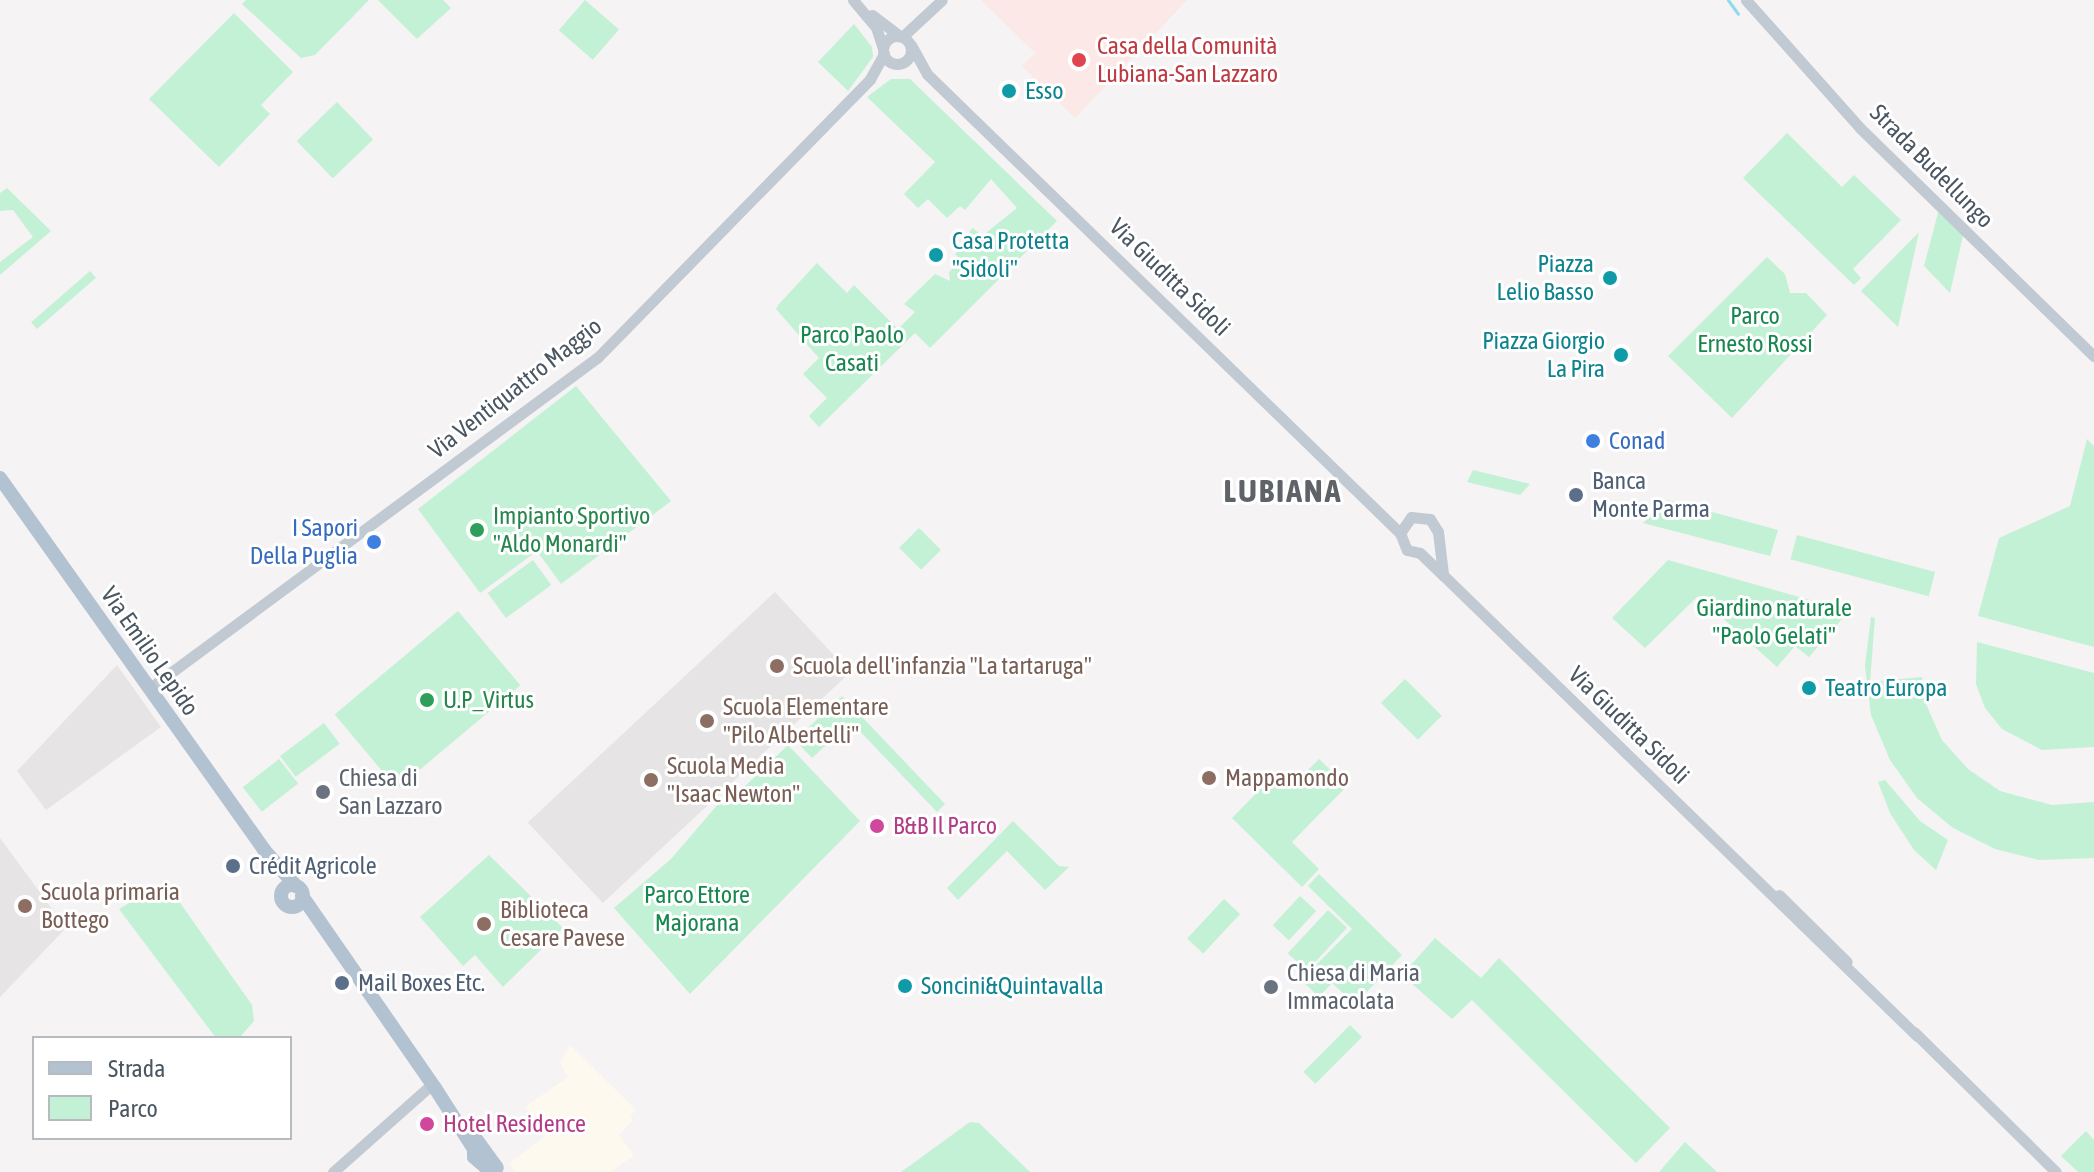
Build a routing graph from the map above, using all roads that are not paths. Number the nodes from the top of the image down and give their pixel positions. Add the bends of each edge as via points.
1 (854, 0) edge
2 (942, 0) edge
3 (1746, 0) edge
4 (906, 40) junction
5 (884, 51) junction
6 (898, 64) junction
7 (927, 74) junction
8 (870, 79) junction
9 (2094, 356) edge
10 (0, 478) edge
11 (1402, 527) junction
12 (1436, 543) junction
13 (1420, 553) junction
14 (1443, 575) junction
15 (150, 688) junction
16 (264, 850) junction
17 (297, 896) junction
18 (434, 1086) junction
19 (483, 1155) edge
20 (333, 1172) edge
21 (500, 1172) edge
22 (2056, 1172) edge

1 - 4 street, Via Giuditta Sidoli
1 - 5 street, Via Giuditta Sidoli via 876,27
2 - 4 street
3 - 9 street, Strada Budellungo via 1860,128
4 - 5 street via 891,38
4 - 6 street via 909,59
4 - 7 street, Via Giuditta Sidoli
5 - 6 street, Via Giuditta Sidoli
5 - 8 street, Via Ventiquattro Maggio
6 - 7 street, Via Giuditta Sidoli
6 - 8 street, Via Ventiquattro Maggio
7 - 11 street, Via Giuditta Sidoli via 1380,513
8 - 15 street, Via Ventiquattro Maggio via 598,357
10 - 15 main road, Via Emilio Lepido
11 - 12 street via 1416,515 1430,519 1438,532
11 - 13 street, Via Giuditta Sidoli via 1407,550
12 - 13 street
12 - 14 street
13 - 14 street, Via Giuditta Sidoli
14 - 22 street, Via Giuditta Sidoli via 1750,874 1763,880 1819,934
15 - 16 main road, Via Emilio Lepido
16 - 17 main road, Via Emilio Lepido
16 - 17 main road, Via Emilio Lepido via 282,901
17 - 18 main road, Via Emilio Lepido
18 - 19 main road, Via Emilio Lepido
18 - 20 street
19 - 21 main road, Via Emilio Lepido

